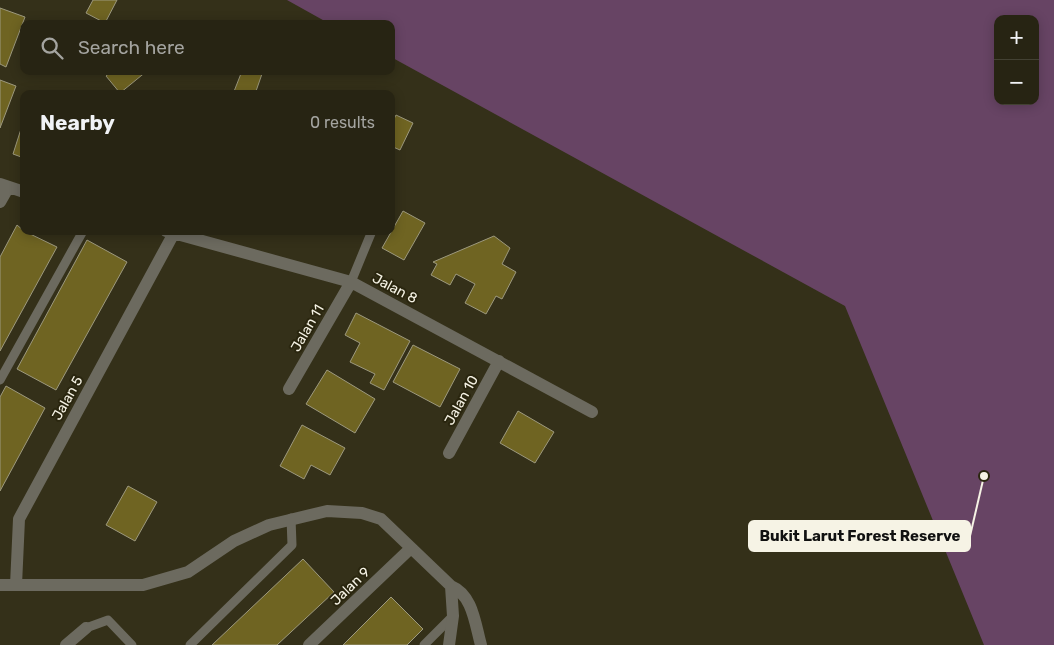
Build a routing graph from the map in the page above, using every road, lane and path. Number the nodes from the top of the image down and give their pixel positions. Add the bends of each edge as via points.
1 (4, 186) edge
2 (20, 191) edge
3 (0, 202) edge
4 (81, 235) edge
5 (168, 235) edge
6 (181, 235) edge
7 (370, 235) edge
8 (351, 282) junction
9 (499, 361) junction
10 (0, 380) edge
11 (289, 389) dead end
12 (592, 412) dead end
13 (448, 453) dead end
14 (292, 518) junction
15 (411, 548) junction
16 (0, 585) edge
17 (16, 585) junction
18 (451, 586) junction
19 (454, 616) junction
20 (86, 628) joint
21 (66, 645) edge
22 (132, 645) edge
23 (190, 645) edge
24 (309, 645) edge
25 (424, 645) edge
26 (449, 645) edge
27 (481, 645) edge

1 - 2 street
1 - 3 street
4 - 10 lane
5 - 17 street, Jalan 5 via 18,519
6 - 8 street, Jalan 8
7 - 8 lane
8 - 9 street, Jalan 8
8 - 11 street, Jalan 11
9 - 12 street, Jalan 8
9 - 13 street, Jalan 10
14 - 15 street via 328,511 362,513 381,519
14 - 17 street via 234,541 188,572 143,585
14 - 23 lane via 292,544
15 - 18 street
15 - 24 street, Jalan 9
16 - 17 street
18 - 19 street
18 - 27 street via 462,591 471,608
19 - 25 lane
19 - 26 street
20 - 21 street
20 - 22 lane via 108,620

